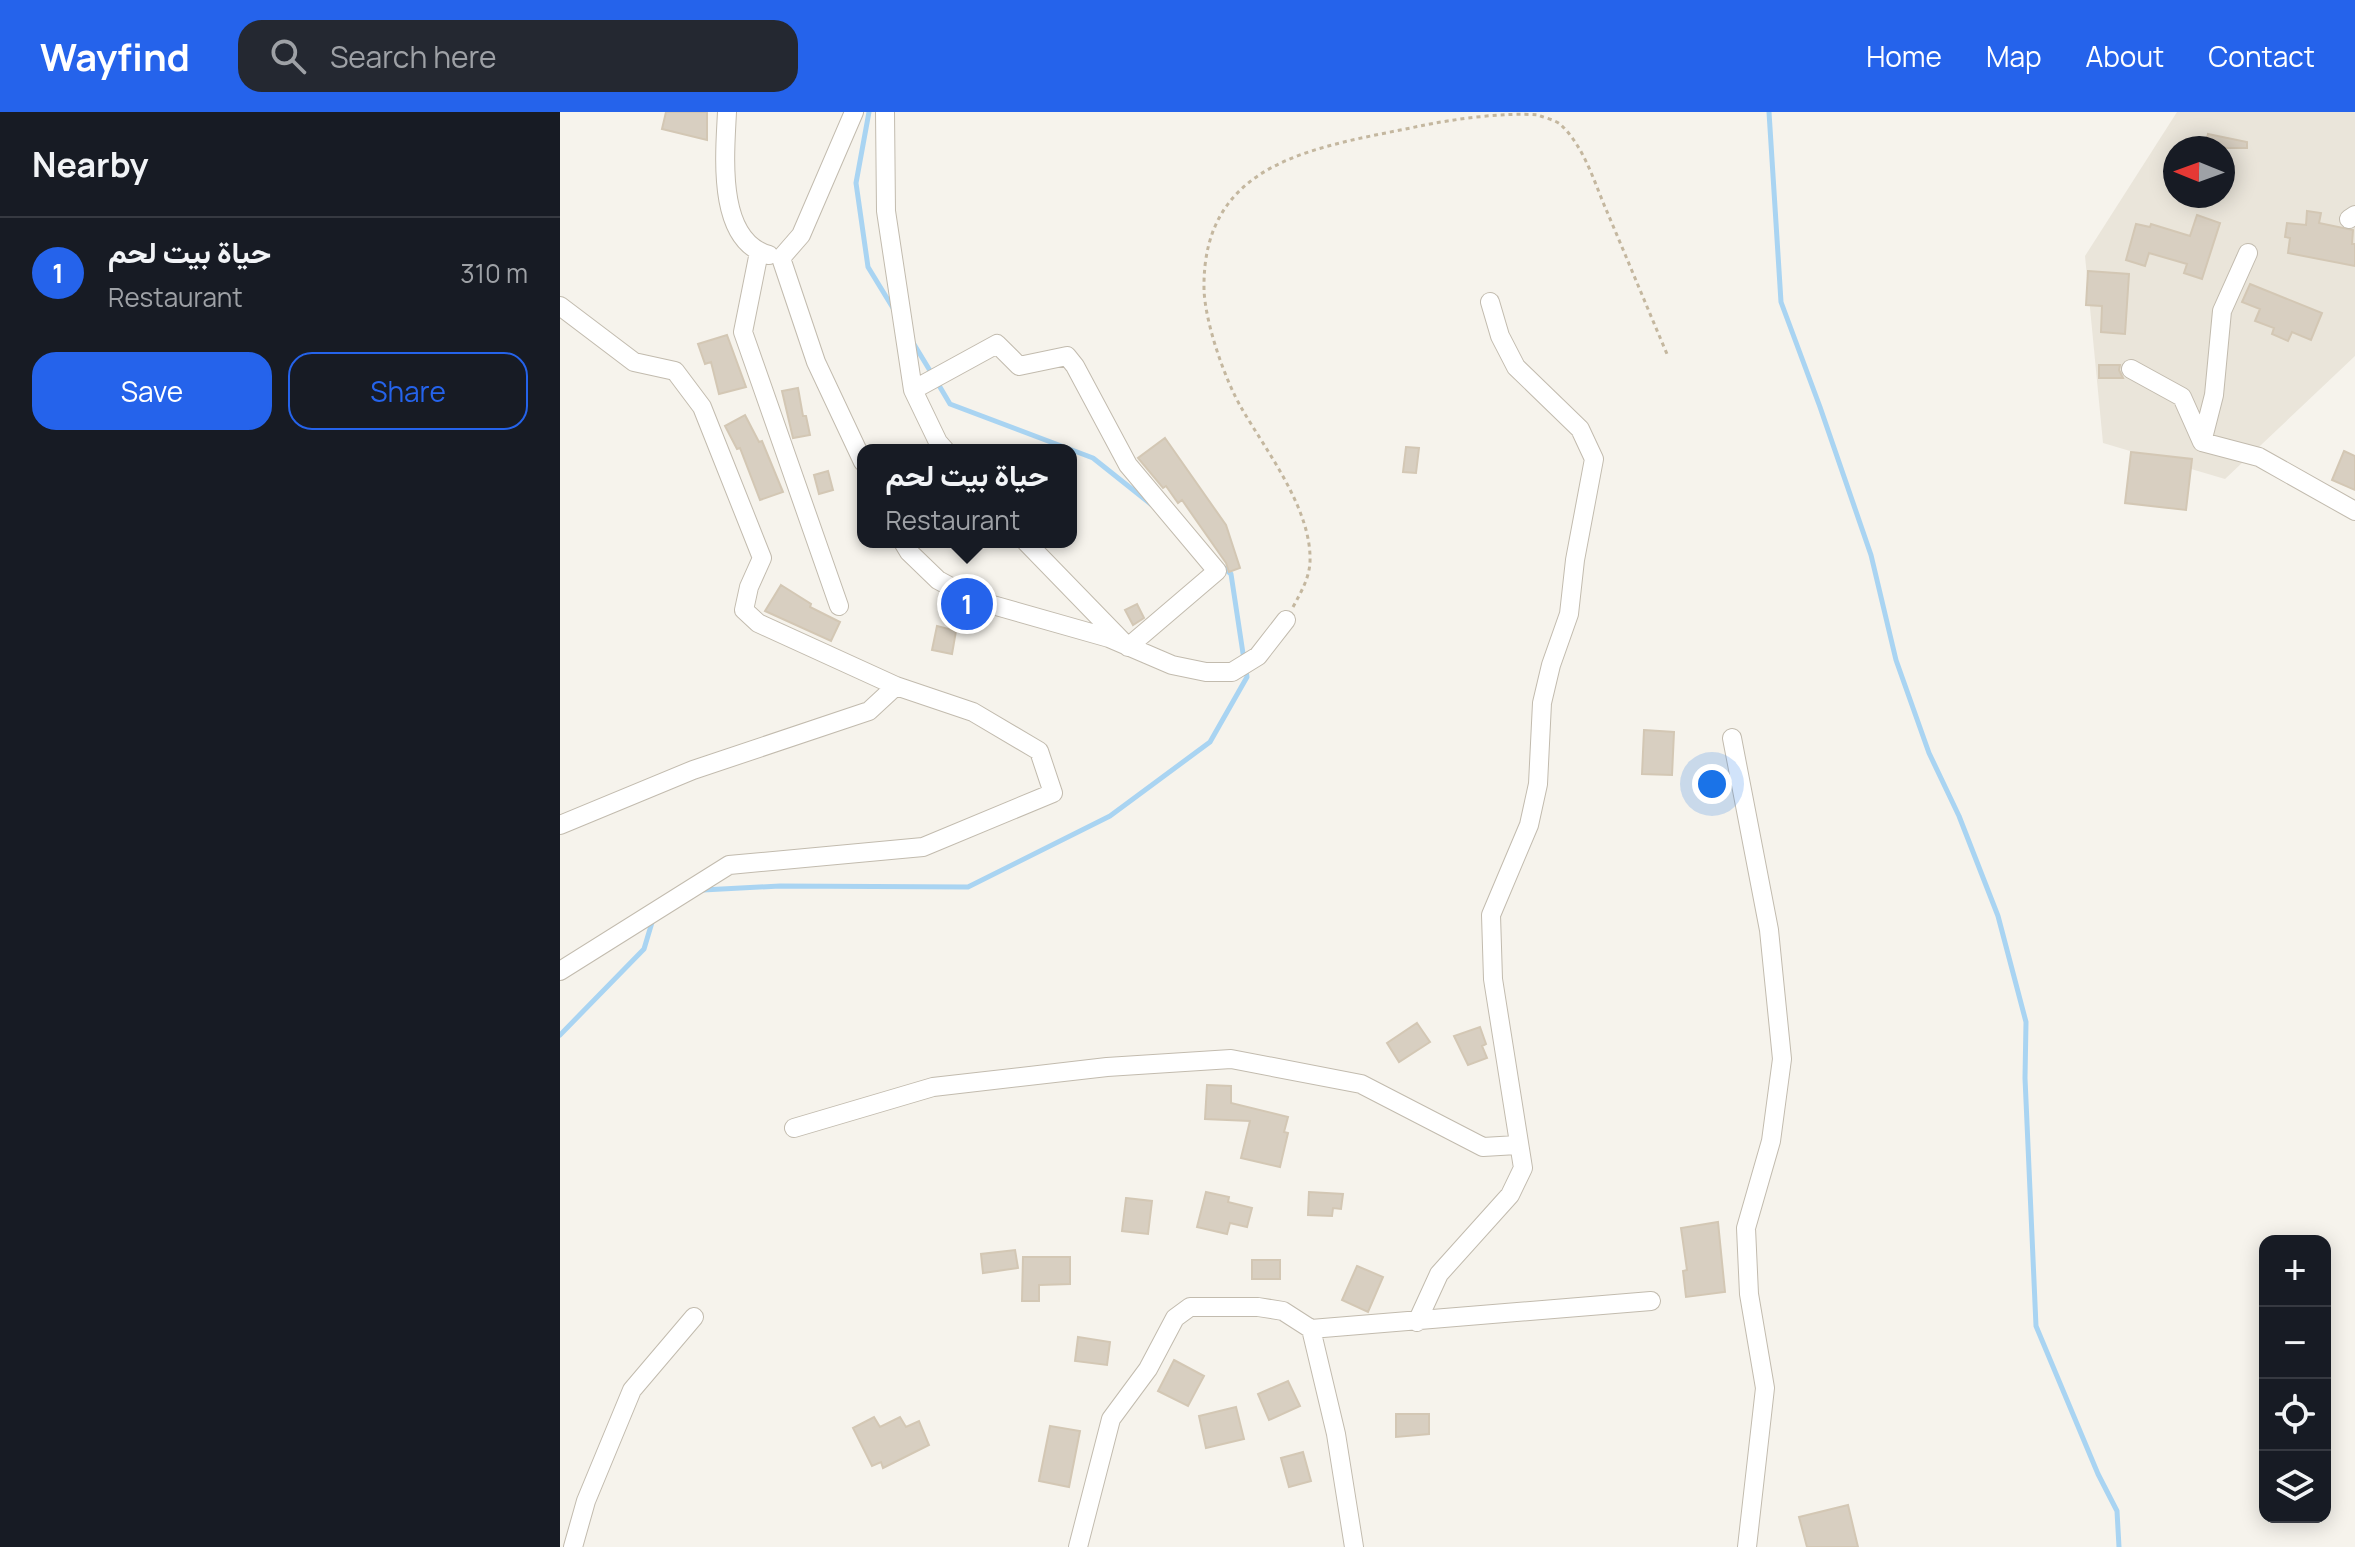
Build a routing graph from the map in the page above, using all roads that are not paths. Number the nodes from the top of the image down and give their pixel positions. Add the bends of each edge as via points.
1 (727, 112) edge
2 (854, 112) edge
3 (885, 112) edge
4 (759, 252) junction
5 (2248, 253) dead end
6 (781, 258) junction
7 (1490, 302) dead end
8 (560, 306) edge
9 (2131, 369) dead end
10 (913, 390) junction
11 (2202, 442) junction
12 (940, 444) edge
13 (857, 449) edge
14 (2355, 511) edge
15 (907, 548) edge
16 (1032, 548) edge
17 (839, 606) dead end
18 (1286, 620) road end
19 (1128, 647) junction
20 (896, 686) junction
21 (1732, 738) dead end
22 (560, 825) edge
23 (560, 971) edge
24 (794, 1128) dead end
25 (1517, 1145) junction
26 (1651, 1301) dead end
27 (694, 1317) dead end
28 (1417, 1322) junction
29 (1311, 1329) junction
30 (573, 1547) edge
31 (1078, 1547) edge
32 (1354, 1547) edge
33 (1747, 1547) edge

1 - 4 street via 727,193 737,230
2 - 6 street via 801,235
3 - 10 street via 886,211
4 - 6 street
4 - 17 street via 743,332
5 - 11 street via 2222,311 2214,395
6 - 13 street via 816,362
7 - 25 street via 1516,367 1580,429 1594,459 1569,614 1542,703 1538,784 1529,825 1491,915 1493,979
8 - 20 street via 634,362 675,371 702,407 762,558 744,610 758,623
9 - 11 street via 2182,397
10 - 12 street
10 - 19 street via 997,344 1019,366 1067,356 1128,465 1217,571
11 - 14 street via 2259,457
15 - 19 street via 938,580 975,600
16 - 19 street
18 - 19 street via 1258,656 1232,672 1172,665
20 - 22 street via 869,711 693,770
20 - 23 street via 973,712 1039,751 1053,793 923,847 729,865
21 - 33 street via 1769,930 1782,1059 1771,1141 1746,1228 1749,1294 1765,1388
24 - 25 street via 933,1087 1231,1059 1361,1084 1483,1147
25 - 28 street via 1523,1168 1510,1195 1439,1274
26 - 28 street
27 - 30 street via 632,1390 586,1501
28 - 29 street
29 - 31 street via 1283,1311 1258,1307 1190,1307 1175,1318 1148,1369 1111,1419
29 - 32 street via 1336,1434

